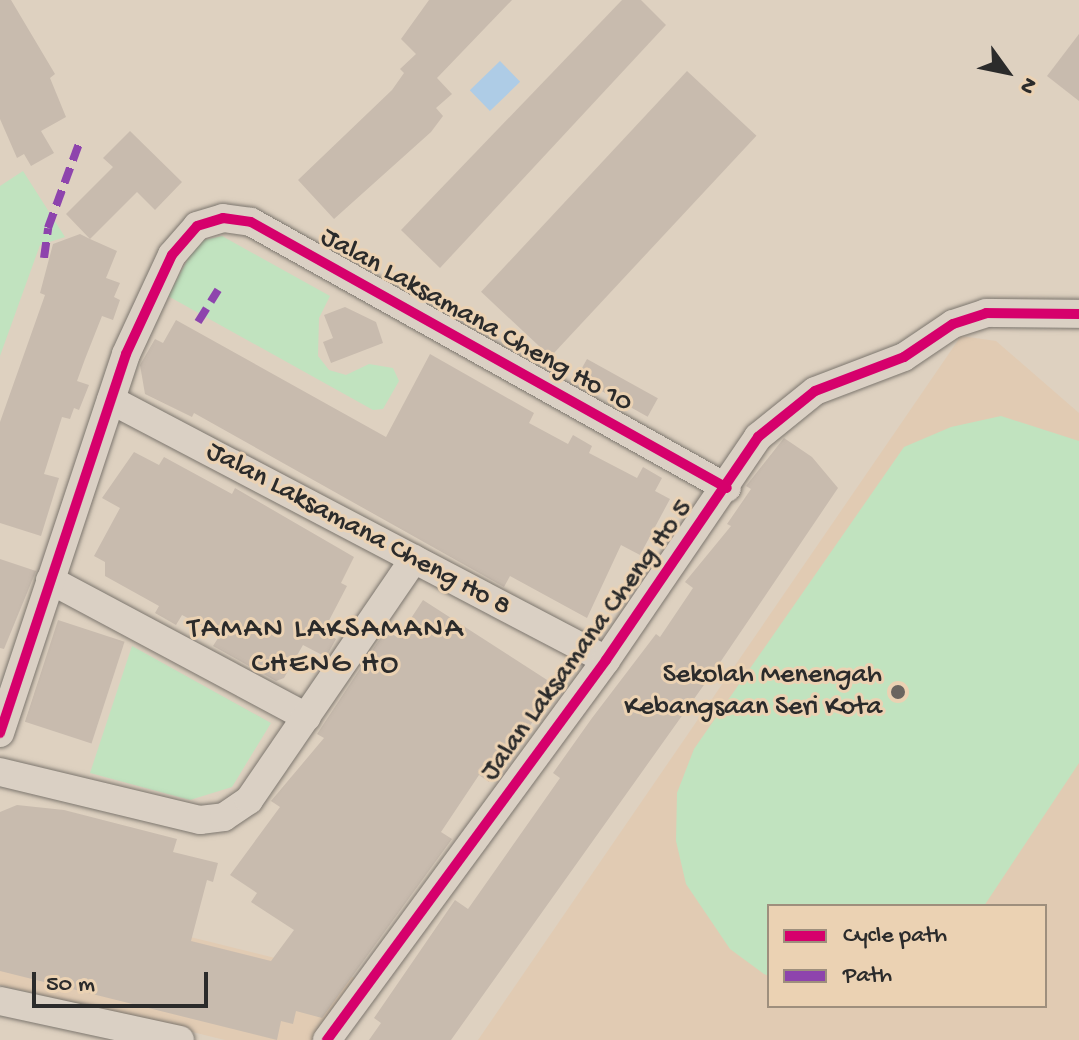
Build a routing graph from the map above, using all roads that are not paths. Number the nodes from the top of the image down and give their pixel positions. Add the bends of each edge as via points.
1 (1079, 314) edge
2 (111, 400) junction
3 (727, 488) junction
4 (414, 559) junction
5 (50, 580) junction
6 (606, 660) junction
7 (307, 717) junction
8 (0, 733) edge
9 (0, 772) edge
10 (0, 1001) edge
11 (180, 1040) edge
12 (327, 1040) edge

1 - 3 street, Jalan Laksamana Cheng Ho 5 via 986,313 953,324 904,357 815,391 758,437
2 - 3 street, Jalan Laksamana Cheng Ho 10 via 172,255 197,226 223,218 251,222
2 - 4 street, Jalan Laksamana Cheng Ho 8
2 - 5 street
3 - 6 street, Jalan Laksamana Cheng Ho 5
4 - 6 street, Jalan Laksamana Cheng Ho 8
4 - 7 street
5 - 7 street
5 - 8 street
6 - 12 street, Jalan Laksamana Cheng Ho 5
7 - 9 street via 249,800 213,821
10 - 11 street

